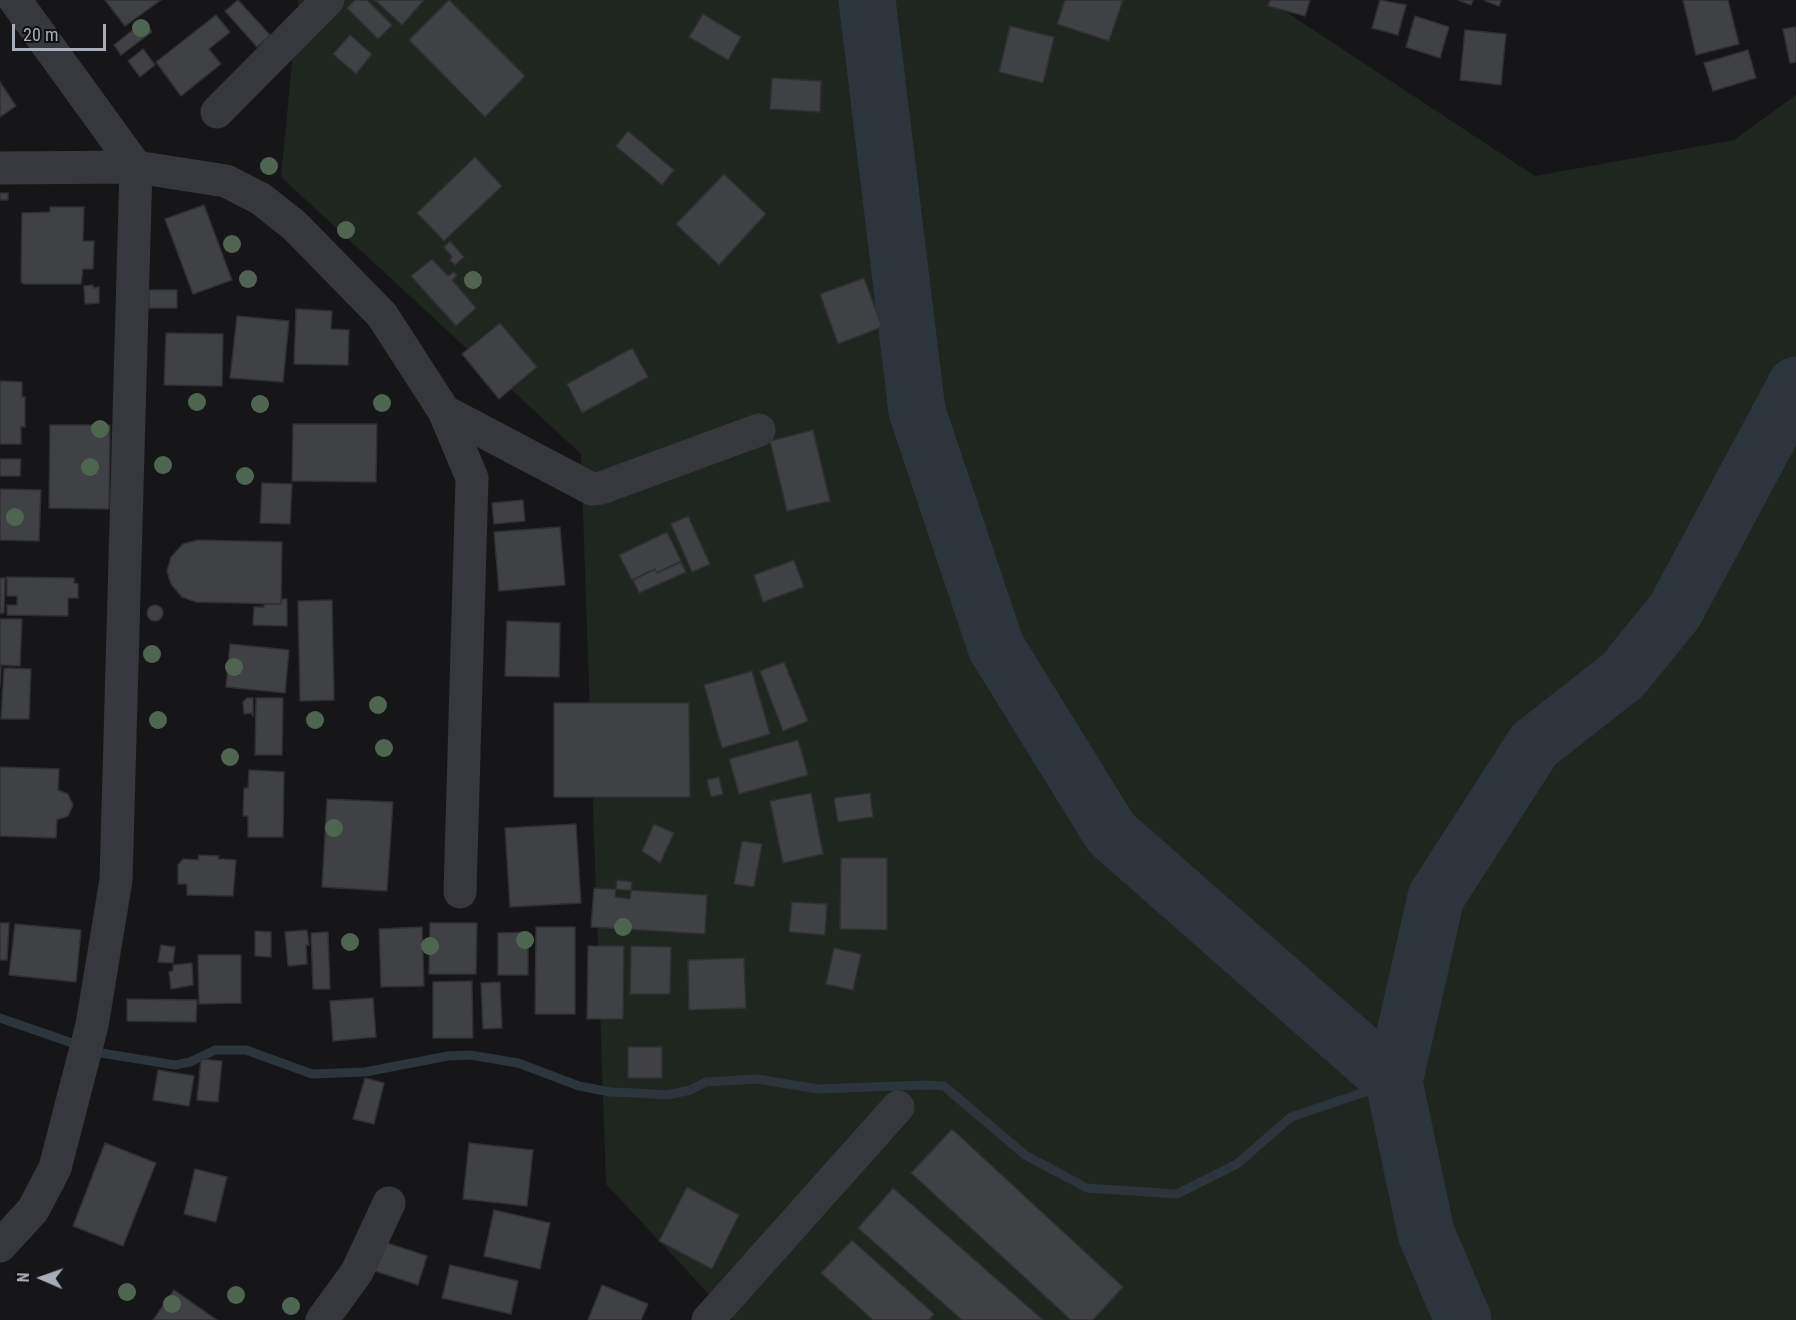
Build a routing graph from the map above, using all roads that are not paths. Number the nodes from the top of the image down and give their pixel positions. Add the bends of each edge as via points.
1 (15, 0) edge
2 (328, 0) edge
3 (217, 112) dead end
4 (136, 167) junction
5 (0, 168) edge
6 (444, 411) junction
7 (759, 430) dead end
8 (460, 892) dead end
9 (898, 1107) dead end
10 (389, 1203) dead end
11 (0, 1246) edge
12 (322, 1320) edge
13 (708, 1320) edge

1 - 4 street
2 - 3 street
4 - 5 street
4 - 6 street via 226,181 270,206 295,226 382,315
4 - 11 street via 116,880 92,1025 55,1168 33,1210
6 - 7 street via 592,489
6 - 8 street via 472,478
9 - 13 street
10 - 12 street via 357,1272

